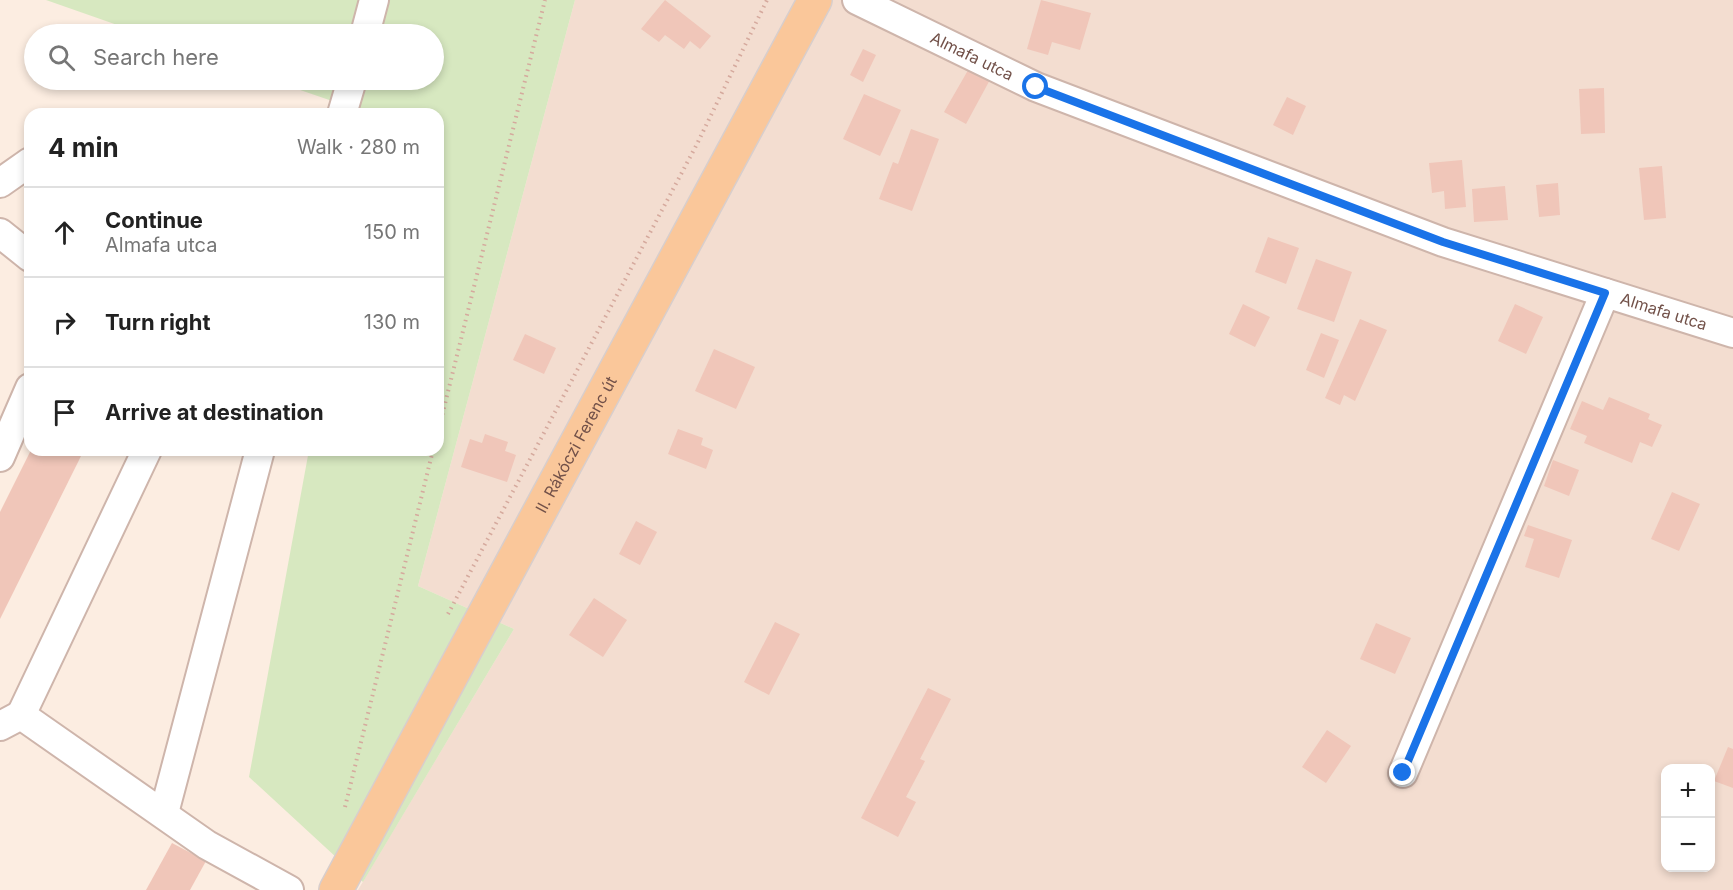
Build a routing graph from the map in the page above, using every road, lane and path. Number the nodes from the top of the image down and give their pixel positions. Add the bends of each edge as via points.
1 (374, 0) edge
2 (545, 0) edge
3 (766, 0) edge
4 (815, 0) edge
5 (857, 0) edge
6 (368, 24) edge
7 (349, 90) edge
8 (344, 108) edge
9 (24, 166) edge
10 (0, 183) edge
11 (0, 233) edge
12 (24, 252) edge
13 (1605, 293) junction
14 (1733, 333) edge
15 (24, 402) edge
16 (444, 408) edge
17 (144, 456) edge
18 (258, 456) edge
19 (433, 456) edge
20 (0, 458) edge
21 (445, 619) dead end
22 (10, 720) edge
23 (1403, 773) dead end
24 (356, 788) dead end
25 (164, 813) junction
26 (343, 888) edge
27 (289, 890) edge

1 - 6 street
2 - 16 path
3 - 21 path via 697,144
4 - 26 main road, II. Rákóczi Ferenc út
5 - 13 street, Almafa utca via 1036,87 1443,242
7 - 8 street
9 - 10 street
11 - 12 street
13 - 14 street, Almafa utca
13 - 23 street
15 - 20 street
17 - 22 street
18 - 25 street
19 - 24 path via 345,809
22 - 25 street
25 - 27 street via 207,845

